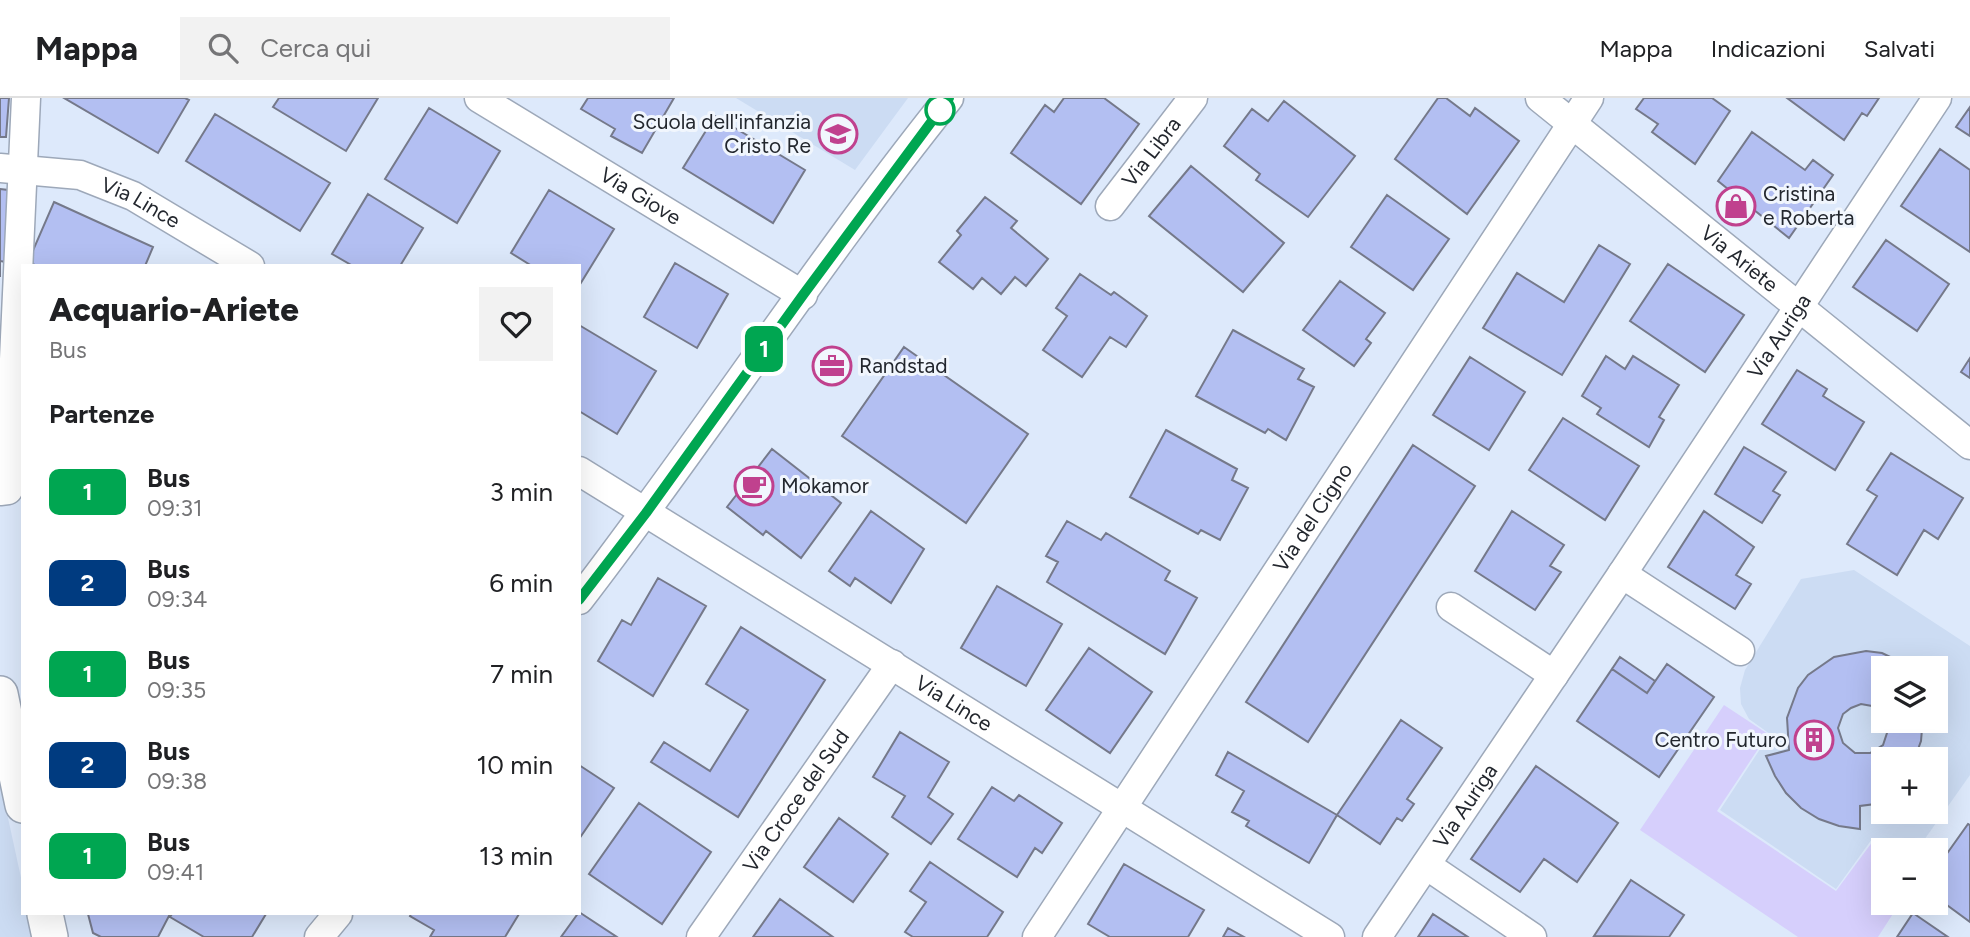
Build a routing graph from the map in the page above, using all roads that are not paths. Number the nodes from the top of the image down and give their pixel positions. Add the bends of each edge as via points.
1 (26, 98) edge
2 (480, 98) edge
3 (949, 98) edge
4 (1193, 98) edge
5 (1540, 98) edge
6 (1589, 98) edge
7 (1937, 98) edge
8 (1572, 123) junction
9 (11, 169) edge
10 (1110, 206) dead end
11 (247, 264) edge
12 (803, 295) junction
13 (1798, 308) junction
14 (1970, 445) edge
15 (581, 472) edge
16 (0, 491) edge
17 (646, 513) junction
18 (1622, 574) junction
19 (581, 597) edge
20 (1451, 607) dead end
21 (1740, 651) dead end
22 (892, 664) junction
23 (1554, 675) junction
24 (0, 694) edge
25 (21, 795) edge
26 (1121, 806) junction
27 (1426, 865) junction
28 (45, 915) edge
29 (337, 915) edge
30 (50, 937) edge
31 (319, 937) edge
32 (701, 937) edge
33 (1037, 937) edge
34 (1330, 937) edge
35 (1377, 937) edge
36 (1532, 937) edge

1 - 9 street
2 - 12 street, Via Giove
3 - 12 street
4 - 10 street, Via Libra
5 - 8 street, Via Ariete
6 - 8 street, Via del Cigno
7 - 13 street, Via Auriga
8 - 13 street, Via Ariete
8 - 26 street, Via del Cigno
9 - 11 street, Via Lince via 80,175 133,196
9 - 16 street via 8,490
12 - 17 street
13 - 14 street, Via Ariete
13 - 18 street, Via Auriga
15 - 17 street, Via Lince
17 - 19 street
17 - 22 street, Via Lince
18 - 21 street
18 - 23 street, Via Auriga
20 - 23 street
22 - 26 street, Via Lince
22 - 32 street, Via Croce del Sud
23 - 27 street, Via Auriga
24 - 25 street
26 - 33 street, Via del Cigno
26 - 34 street, Via Lince
27 - 35 street, Via Auriga
27 - 36 street
28 - 30 street
29 - 31 street

